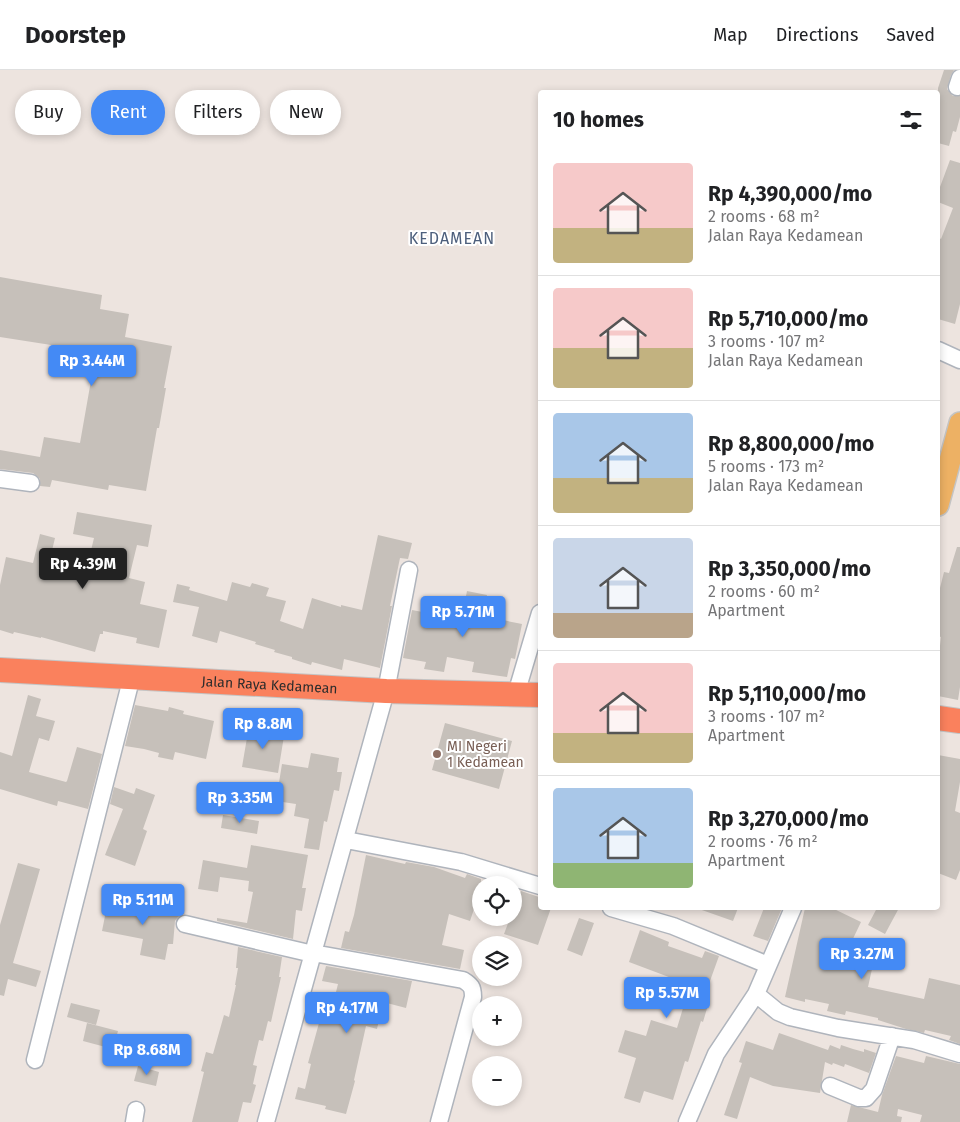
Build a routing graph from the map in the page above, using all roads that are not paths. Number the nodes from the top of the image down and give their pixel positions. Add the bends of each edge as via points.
1 (940, 351) edge
2 (960, 360) edge
3 (960, 423) edge
4 (0, 480) edge
5 (31, 483) dead end
6 (940, 498) edge
7 (409, 570) dead end
8 (538, 620) edge
9 (0, 670) edge
10 (132, 676) junction
11 (386, 691) junction
12 (516, 694) junction
13 (538, 695) edge
14 (940, 718) edge
15 (960, 721) edge
16 (346, 840) junction
17 (538, 885) edge
18 (618, 910) edge
19 (792, 910) edge
20 (185, 924) dead end
21 (313, 953) junction
22 (768, 965) junction
23 (756, 994) junction
24 (892, 1036) junction
25 (960, 1054) edge
26 (35, 1060) dead end
27 (830, 1086) dead end
28 (266, 1122) edge
29 (439, 1122) edge
30 (687, 1122) edge

1 - 2 street
3 - 6 main road
4 - 5 street
7 - 11 street
8 - 12 street
9 - 10 highway, Jalan Raya Kedamean
10 - 11 highway, Jalan Raya Kedamean
10 - 26 street
11 - 12 highway, Jalan Raya Kedamean
11 - 16 street
12 - 13 highway, Jalan Raya Kedamean
14 - 15 highway
16 - 17 street via 461,862
16 - 21 street
18 - 22 street via 673,926
19 - 22 street
20 - 21 street
21 - 28 street
21 - 29 street via 463,980 471,985 473,997
22 - 23 street
23 - 24 street via 778,1012 790,1017
23 - 30 street via 716,1054
24 - 25 street
24 - 27 street via 874,1089 866,1098

